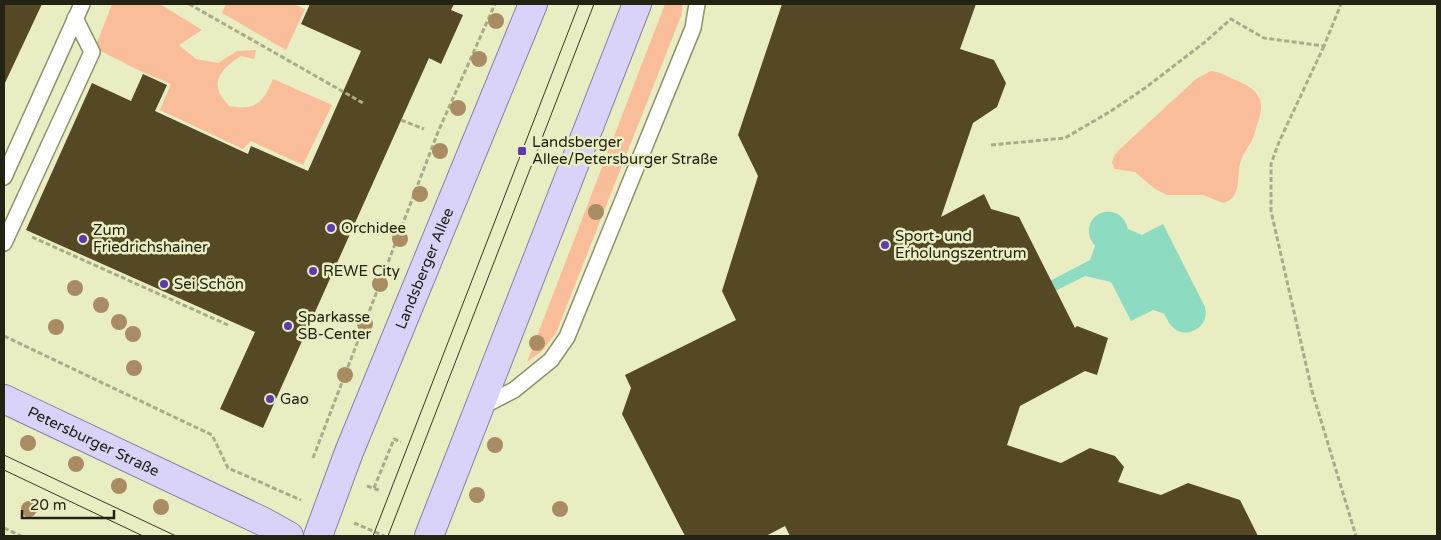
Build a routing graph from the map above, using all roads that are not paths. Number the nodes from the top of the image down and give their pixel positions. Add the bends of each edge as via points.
1 (82, 4) edge
2 (533, 4) edge
3 (637, 4) edge
4 (697, 4) edge
5 (76, 18) junction
6 (4, 177) edge
7 (4, 243) edge
8 (4, 400) edge
9 (481, 407) junction
10 (289, 536) edge
11 (318, 536) edge
12 (429, 536) edge

1 - 5 lane
2 - 11 main road, Landsberger Allee
3 - 9 main road
4 - 9 lane via 693,28 567,337 551,360 514,390
5 - 6 lane
5 - 7 lane via 92,52
8 - 10 main road, Petersburger Straße
9 - 12 main road

